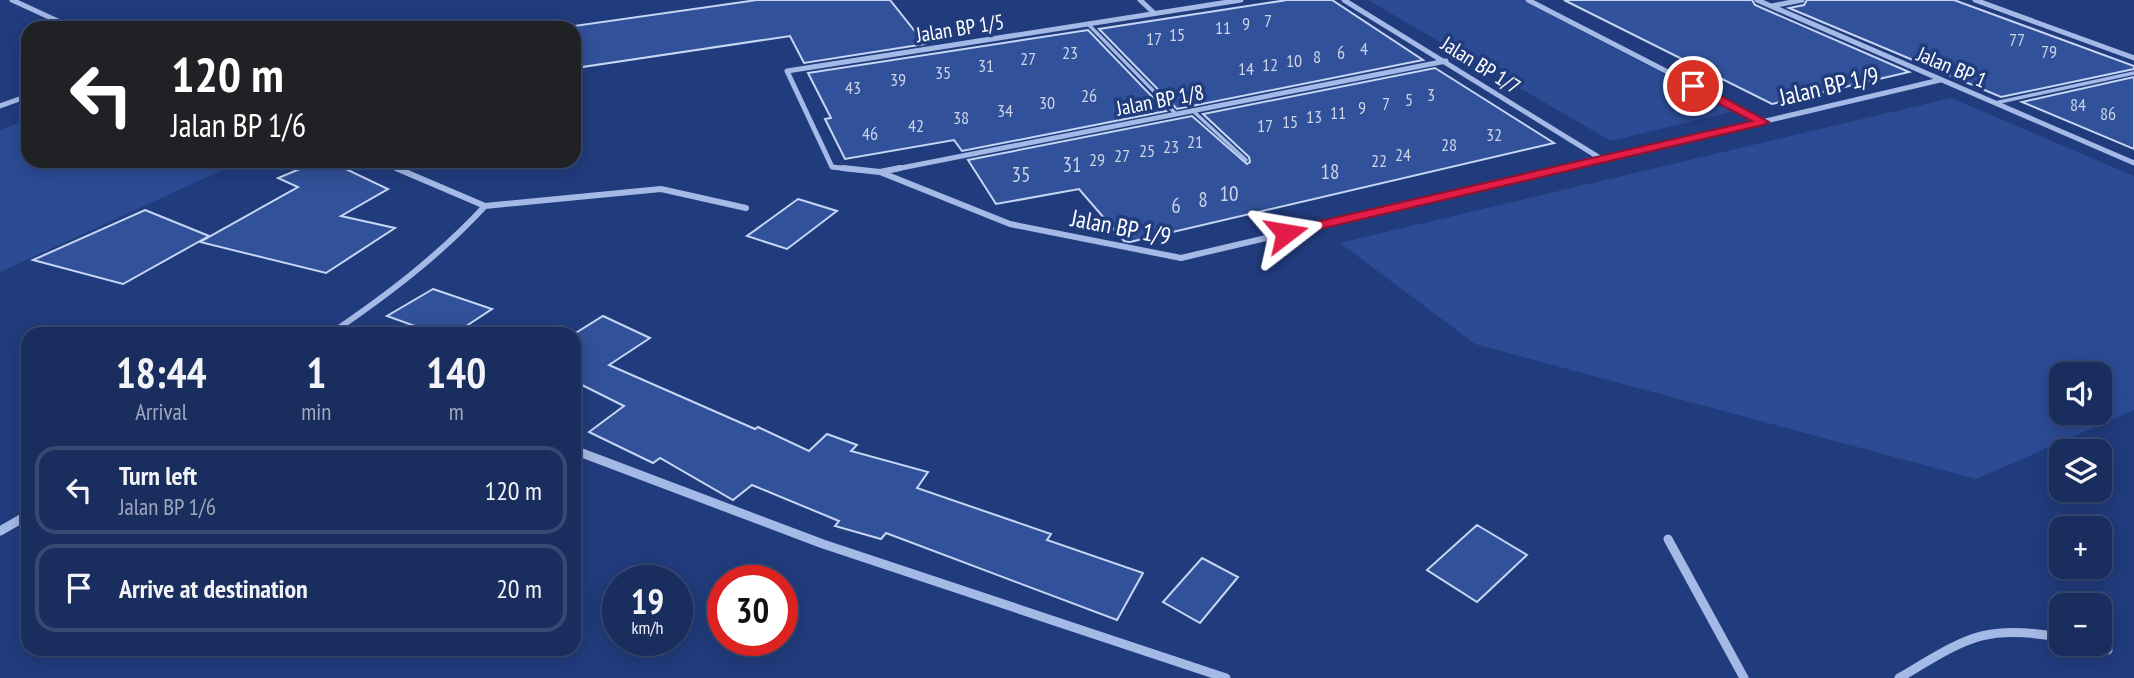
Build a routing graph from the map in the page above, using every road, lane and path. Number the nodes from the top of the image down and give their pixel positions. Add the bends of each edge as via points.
1 (12, 0) edge
2 (1140, 0) edge
3 (1241, 0) edge
4 (1344, 0) edge
5 (1528, 0) edge
6 (1757, 0) edge
7 (1802, 0) edge
8 (1975, 0) edge
9 (1772, 6) junction
10 (1154, 13) junction
11 (58, 21) edge
12 (1088, 24) junction
13 (2134, 58) edge
14 (1446, 61) junction
15 (2134, 73) edge
16 (1940, 80) junction
17 (21, 98) edge
18 (1994, 103) junction
19 (0, 106) edge
20 (1192, 110) junction
21 (1175, 113) junction
22 (1763, 122) junction
23 (1600, 158) junction
24 (1246, 160) dead end
25 (2134, 163) edge
26 (832, 167) joint
27 (395, 168) edge
28 (880, 172) junction
29 (485, 206) junction
30 (746, 208) dead end
31 (339, 327) edge
32 (581, 453) edge
33 (21, 519) edge
34 (0, 531) edge
35 (1668, 539) dead end
36 (2049, 635) edge
37 (1226, 678) edge
38 (1744, 678) edge
39 (1899, 678) edge

1 - 11 street
2 - 10 street
3 - 10 street, Jalan BP 1/5
4 - 14 street, Jalan BP 1/7
5 - 22 street
6 - 9 street, Jalan BP 1
7 - 9 street
8 - 13 street
9 - 16 street, Jalan BP 1
10 - 12 street, Jalan BP 1/5
12 - 21 lane
12 - 26 street, Jalan BP 1/5 via 787,71
14 - 20 street, Jalan BP 1/8
14 - 23 street, Jalan BP 1/7
15 - 18 lane
16 - 18 street, Jalan BP 1
16 - 22 street, Jalan BP 1/9
17 - 19 street
18 - 25 street, Jalan BP 1
20 - 21 street, Jalan BP 1/8
20 - 24 lane
21 - 28 street, Jalan BP 1/8
22 - 23 street, Jalan BP 1/9
23 - 28 street, Jalan BP 1/9 via 1181,258 1010,224
26 - 28 street, Jalan BP 1/9
27 - 29 street
29 - 30 street via 661,189
29 - 31 street via 454,241
32 - 37 street via 823,544
33 - 34 street
35 - 38 street
36 - 39 street via 1993,632 1948,650

